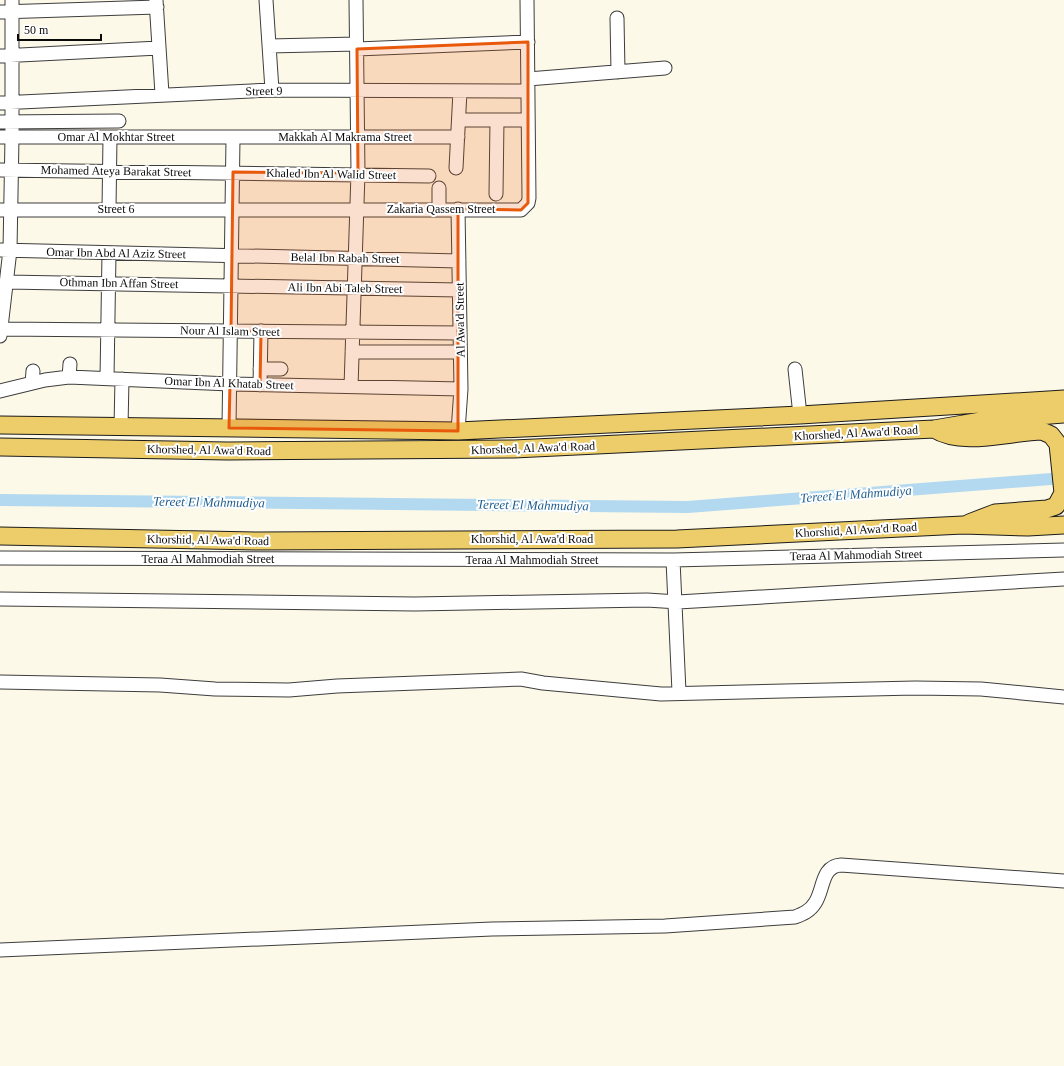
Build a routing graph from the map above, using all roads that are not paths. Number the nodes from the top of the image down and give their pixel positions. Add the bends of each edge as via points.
1 (266, 0) edge
2 (356, 0) edge
3 (528, 0) edge
4 (157, 3) edge
5 (8, 8) edge
6 (617, 18) dead end
7 (528, 42) junction
8 (269, 46) junction
9 (357, 47) junction
10 (159, 48) junction
11 (6, 56) edge
12 (665, 68) dead end
13 (618, 72) junction
14 (528, 85) junction
15 (272, 90) junction
16 (357, 90) junction
17 (460, 91) junction
18 (162, 94) junction
19 (6, 102) edge
20 (459, 120) junction
21 (497, 120) junction
22 (528, 120) junction
23 (119, 121) dead end
24 (6, 122) edge
25 (6, 137) edge
26 (110, 137) junction
27 (357, 137) junction
28 (458, 137) junction
29 (233, 138) junction
30 (456, 168) dead end
31 (6, 170) edge
32 (110, 171) junction
33 (233, 172) junction
34 (358, 174) junction
35 (429, 176) dead end
36 (438, 188) dead end
37 (496, 194) dead end
38 (109, 209) junction
39 (232, 209) junction
40 (356, 209) junction
41 (439, 209) junction
42 (458, 209) junction
43 (5, 210) edge
44 (5, 250) edge
45 (109, 252) junction
46 (232, 255) junction
47 (355, 258) junction
48 (459, 261) junction
49 (7, 282) junction
50 (109, 283) junction
51 (231, 286) junction
52 (354, 288) junction
53 (460, 290) junction
54 (2, 306) edge
55 (108, 330) junction
56 (231, 331) junction
57 (261, 331) junction
58 (352, 332) junction
59 (0, 333) edge
60 (460, 333) junction
61 (352, 352) junction
62 (460, 352) junction
63 (260, 369) junction
64 (281, 369) dead end
65 (795, 369) dead end
66 (107, 379) junction
67 (122, 379) junction
68 (230, 384) junction
69 (260, 385) junction
70 (351, 387) junction
71 (460, 389) junction
72 (0, 391) edge
73 (1064, 399) edge
74 (1064, 414) edge
75 (800, 415) junction
76 (0, 425) edge
77 (121, 427) junction
78 (229, 428) junction
79 (934, 429) junction
80 (458, 431) junction
81 (0, 447) edge
82 (963, 525) junction
83 (1064, 525) edge
84 (0, 536) edge
85 (1064, 550) edge
86 (0, 558) edge
87 (674, 560) junction
88 (1064, 579) edge
89 (0, 599) edge
90 (675, 602) junction
91 (0, 682) edge
92 (679, 692) junction
93 (1064, 697) edge
94 (1064, 881) edge
95 (0, 950) edge

1 - 8 street
2 - 9 street
3 - 7 street
4 - 5 street
4 - 10 street
5 - 11 street
6 - 13 street
7 - 9 street
7 - 14 street
8 - 9 street
8 - 15 street
9 - 16 street
10 - 11 street
10 - 18 street
11 - 19 street
12 - 13 street, Street 9
13 - 14 street, Street 9
14 - 17 street, Street 9
14 - 22 street
15 - 16 street, Street 9
15 - 18 street, Street 9
16 - 17 street, Street 9
16 - 27 street
17 - 20 street
18 - 19 street, Street 9
19 - 24 street
20 - 21 street
20 - 28 street
21 - 22 street
21 - 37 street
22 - 42 street, Zakaria Qassem Street via 529,198 525,207 521,210
23 - 24 street
24 - 25 street
25 - 26 street, Omar Al Mokhtar Street
25 - 31 street
26 - 29 street, Omar Al Mokhtar Street
26 - 32 street
27 - 28 street, Makkah Al Makrama Street
27 - 29 street, Makkah Al Makrama Street
27 - 34 street
28 - 30 street
29 - 33 street
31 - 32 street, Mohamed Ateya Barakat Street
31 - 43 street
32 - 33 street, Mohamed Ateya Barakat Street
32 - 38 street
33 - 34 street, Khaled Ibn Al Walid Street
33 - 39 street
34 - 35 street, Khaled Ibn Al Walid Street
34 - 40 street
36 - 41 street
38 - 39 street, Street 6
38 - 43 street, Street 6
39 - 40 street, Street 6
39 - 46 street
40 - 41 street, Zakaria Qassem Street
40 - 47 street
41 - 42 street, Zakaria Qassem Street
42 - 48 street, Al Awa'd Street
43 - 44 street
44 - 45 street, Omar Ibn Abd Al Aziz Street
44 - 49 street
45 - 46 street, Omar Ibn Abd Al Aziz Street
45 - 50 street
46 - 47 street, Belal Ibn Rabah Street
46 - 51 street
47 - 48 street, Belal Ibn Rabah Street
47 - 52 street
48 - 53 street, Al Awa'd Street
49 - 50 street, Othman Ibn Affan Street
49 - 54 street
50 - 51 street, Othman Ibn Affan Street
50 - 55 street
51 - 52 street, Ali Ibn Abi Taleb Street
51 - 56 street
52 - 53 street, Ali Ibn Abi Taleb Street
52 - 58 street
53 - 60 street, Al Awa'd Street
54 - 59 street
55 - 56 street, Nour Al Islam Street
55 - 59 street, Nour Al Islam Street
55 - 66 street
56 - 57 street, Nour Al Islam Street
56 - 68 street
57 - 58 street, Nour Al Islam Street
57 - 63 street
58 - 60 street, Nour Al Islam Street
58 - 61 street
60 - 62 street, Al Awa'd Street
61 - 62 street
61 - 70 street
62 - 71 street, Al Awa'd Street
63 - 64 street
63 - 69 street
65 - 75 street
66 - 67 street, Omar Ibn Al Khatab Street
66 - 72 street, Omar Ibn Al Khatab Street via 70,370 33,377
67 - 68 street, Omar Ibn Al Khatab Street
67 - 77 street
68 - 69 street, Omar Ibn Al Khatab Street
68 - 78 street
69 - 70 street, Omar Ibn Al Khatab Street
70 - 71 street, Omar Ibn Al Khatab Street
71 - 80 street, Al Awa'd Street
73 - 75 main road, Khorshed, Al Awa'd Road
74 - 79 main road, Khorshed, Al Awa'd Road via 987,420
75 - 80 main road, Khorshed, Al Awa'd Road
76 - 77 main road, Khorshed, Al Awa'd Road
77 - 78 main road, Khorshed, Al Awa'd Road
78 - 80 main road, Khorshed, Al Awa'd Road
79 - 81 main road, Khorshed, Al Awa'd Road via 514,449 228,451
79 - 82 main road via 948,436 962,438 1042,431 1051,435 1058,444 1063,493 1060,502 1052,508 995,513
82 - 83 main road, Khorshid, Al Awa'd Road
82 - 84 main road, Khorshid, Al Awa'd Road via 677,539 256,540
85 - 87 street, Teraa Al Mahmodiah Street
86 - 87 street, Teraa Al Mahmodiah Street
87 - 90 street
88 - 90 street
89 - 90 street via 335,604 646,600
90 - 92 street
91 - 92 street via 289,690 521,679 661,694
92 - 93 street via 915,688 982,689
94 - 95 street via 841,865 829,870 816,902 795,918 665,926 492,929

